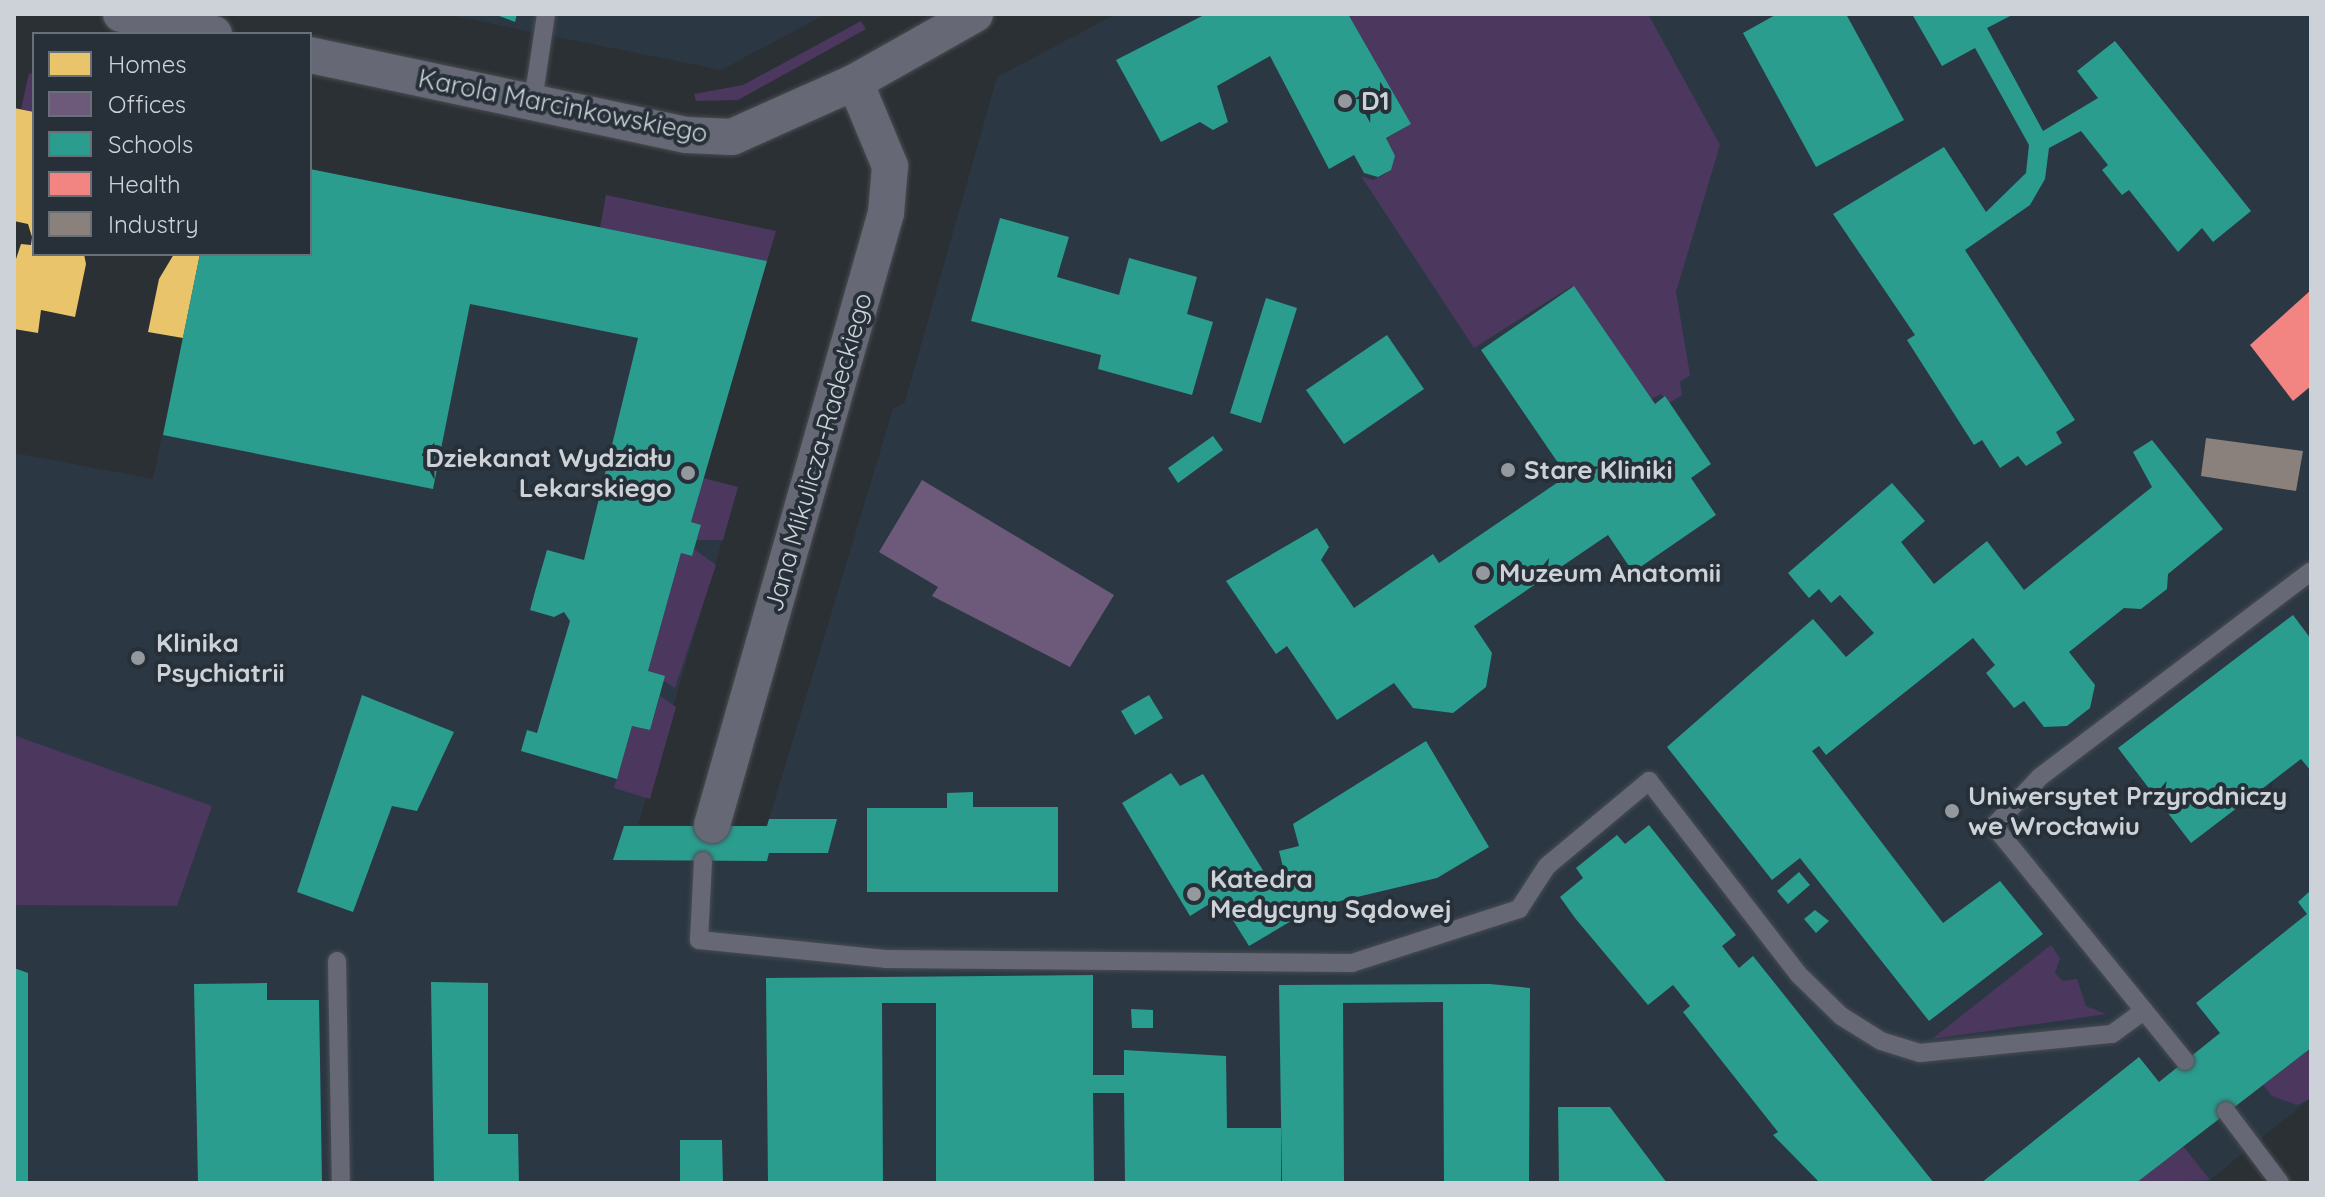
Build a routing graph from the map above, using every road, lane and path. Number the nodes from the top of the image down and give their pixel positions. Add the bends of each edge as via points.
1 (121, 14) edge
2 (546, 14) edge
3 (975, 14) edge
4 (205, 32) edge
5 (312, 55) edge
6 (855, 82) junction
7 (533, 101) junction
8 (2311, 571) edge
9 (712, 825) dead end
10 (703, 861) dead end
11 (337, 961) dead end
12 (2144, 1011) junction
13 (2185, 1061) dead end
14 (2226, 1111) dead end
15 (341, 1183) edge
16 (2280, 1183) edge

1 - 4 street
2 - 7 lane
3 - 6 street, Karola Marcinkowskiego
5 - 7 street, Karola Marcinkowskiego
6 - 7 street, Karola Marcinkowskiego via 732,137 687,135
6 - 9 street, Jana Mikulicza-Radeckiego via 890,166 891,188
8 - 12 lane via 2040,777 1994,826
10 - 12 lane via 699,940 885,959 1352,963 1519,909 1547,866 1649,781 1798,974 1841,1016 1881,1041 1920,1053 2112,1034
11 - 15 lane
12 - 13 lane
14 - 16 lane

